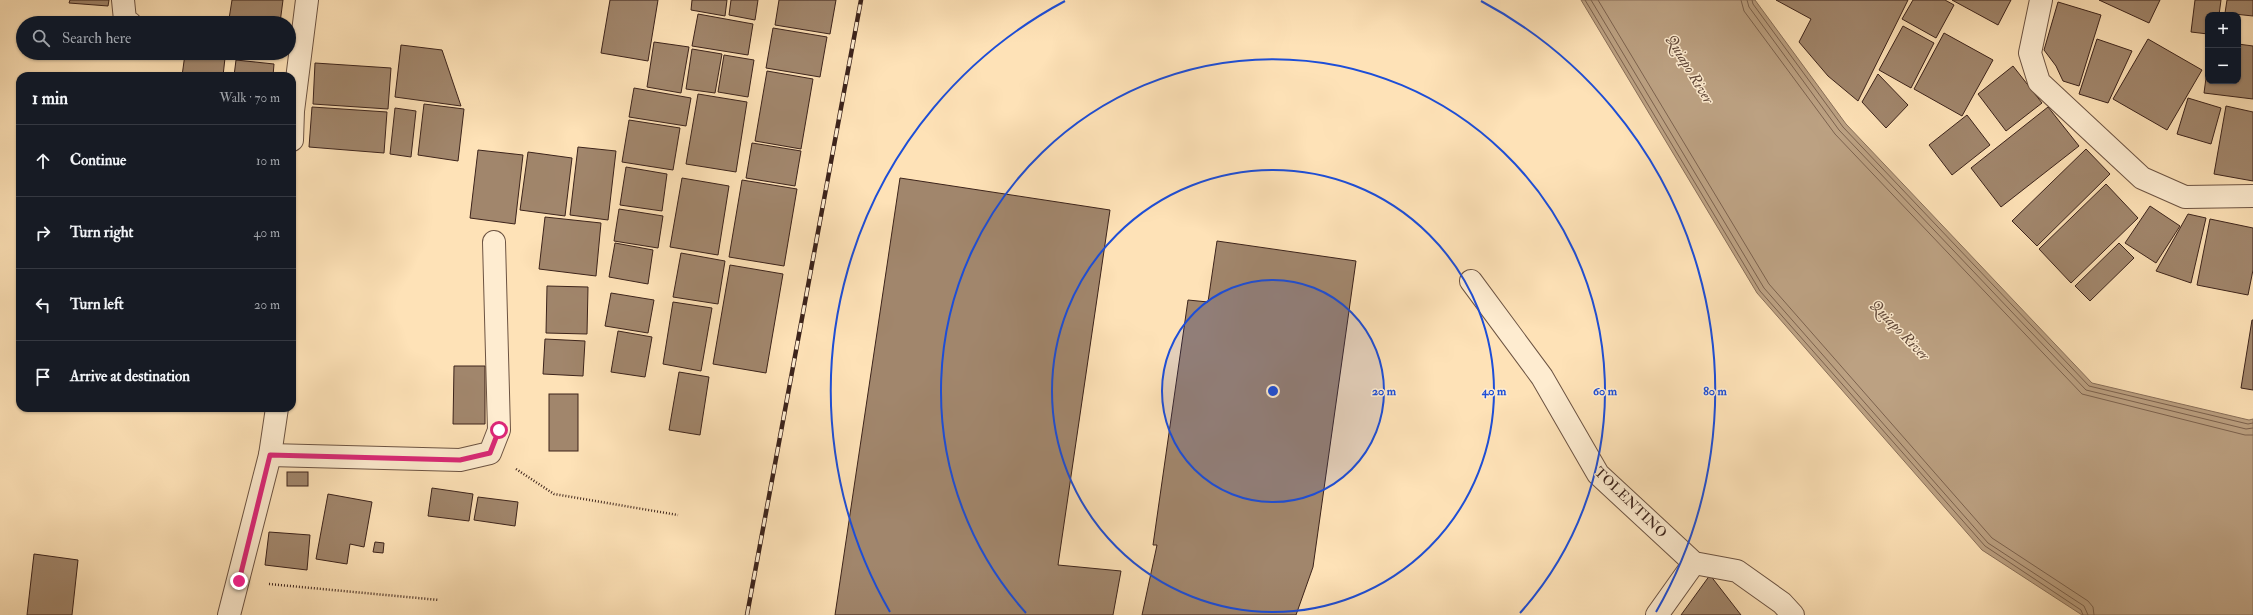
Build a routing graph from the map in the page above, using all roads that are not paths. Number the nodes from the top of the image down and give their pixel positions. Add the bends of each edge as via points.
1 (123, 0) edge
2 (307, 0) edge
3 (2041, 0) edge
4 (125, 16) edge
5 (296, 49) edge
6 (295, 60) edge
7 (294, 72) edge
8 (2253, 196) edge
9 (494, 242) dead end
10 (1471, 281) dead end
11 (276, 412) edge
12 (270, 455) junction
13 (1694, 562) junction
14 (229, 615) edge
15 (1657, 615) edge
16 (1793, 615) edge

1 - 4 street
2 - 5 street
3 - 8 street via 2030,53 2039,82 2142,178 2185,197
6 - 7 street
9 - 12 street via 499,430 490,453 460,460
10 - 13 street, TOLENTINO via 1542,377 1598,474
11 - 12 street
12 - 14 street
13 - 15 street
13 - 16 street via 1737,571 1782,603

